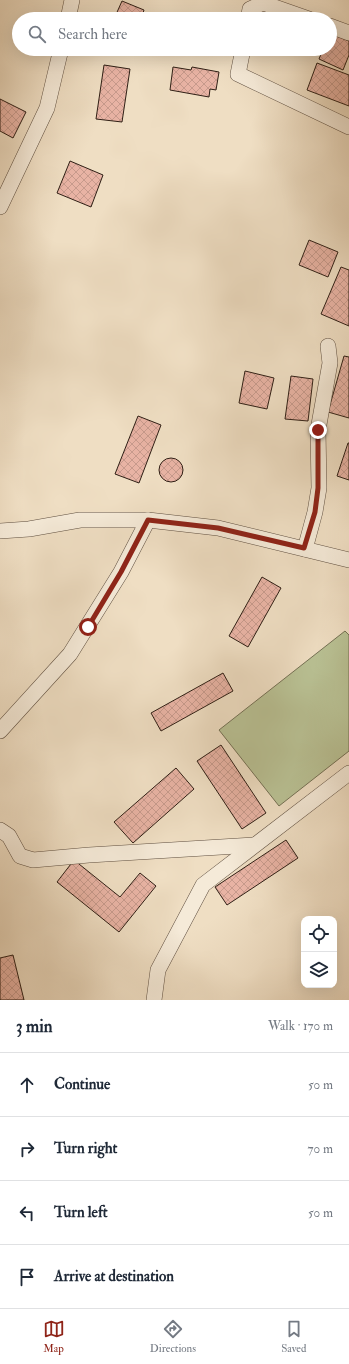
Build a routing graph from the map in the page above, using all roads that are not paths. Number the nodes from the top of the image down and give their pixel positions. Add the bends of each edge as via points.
1 (72, 0) edge
2 (249, 9) edge
3 (69, 12) edge
4 (289, 12) edge
5 (337, 29) edge
6 (349, 33) edge
7 (59, 56) edge
8 (242, 56) edge
9 (349, 127) edge
10 (0, 207) edge
11 (328, 346) dead end
12 (148, 520) junction
13 (0, 531) edge
14 (304, 548) junction
15 (349, 560) edge
16 (0, 731) edge
17 (349, 773) edge
18 (0, 830) edge
19 (254, 845) junction
20 (154, 1000) edge

1 - 3 street
2 - 4 street via 263,3
5 - 6 street
7 - 10 street via 47,108
8 - 9 street via 238,74
11 - 14 street via 330,363 318,430 318,488 315,512
12 - 13 street via 80,520
12 - 14 street via 218,528
12 - 16 street via 121,572 70,654
14 - 15 street
17 - 19 street
18 - 19 street via 9,836 20,856 33,860
19 - 20 street via 203,885 158,970

